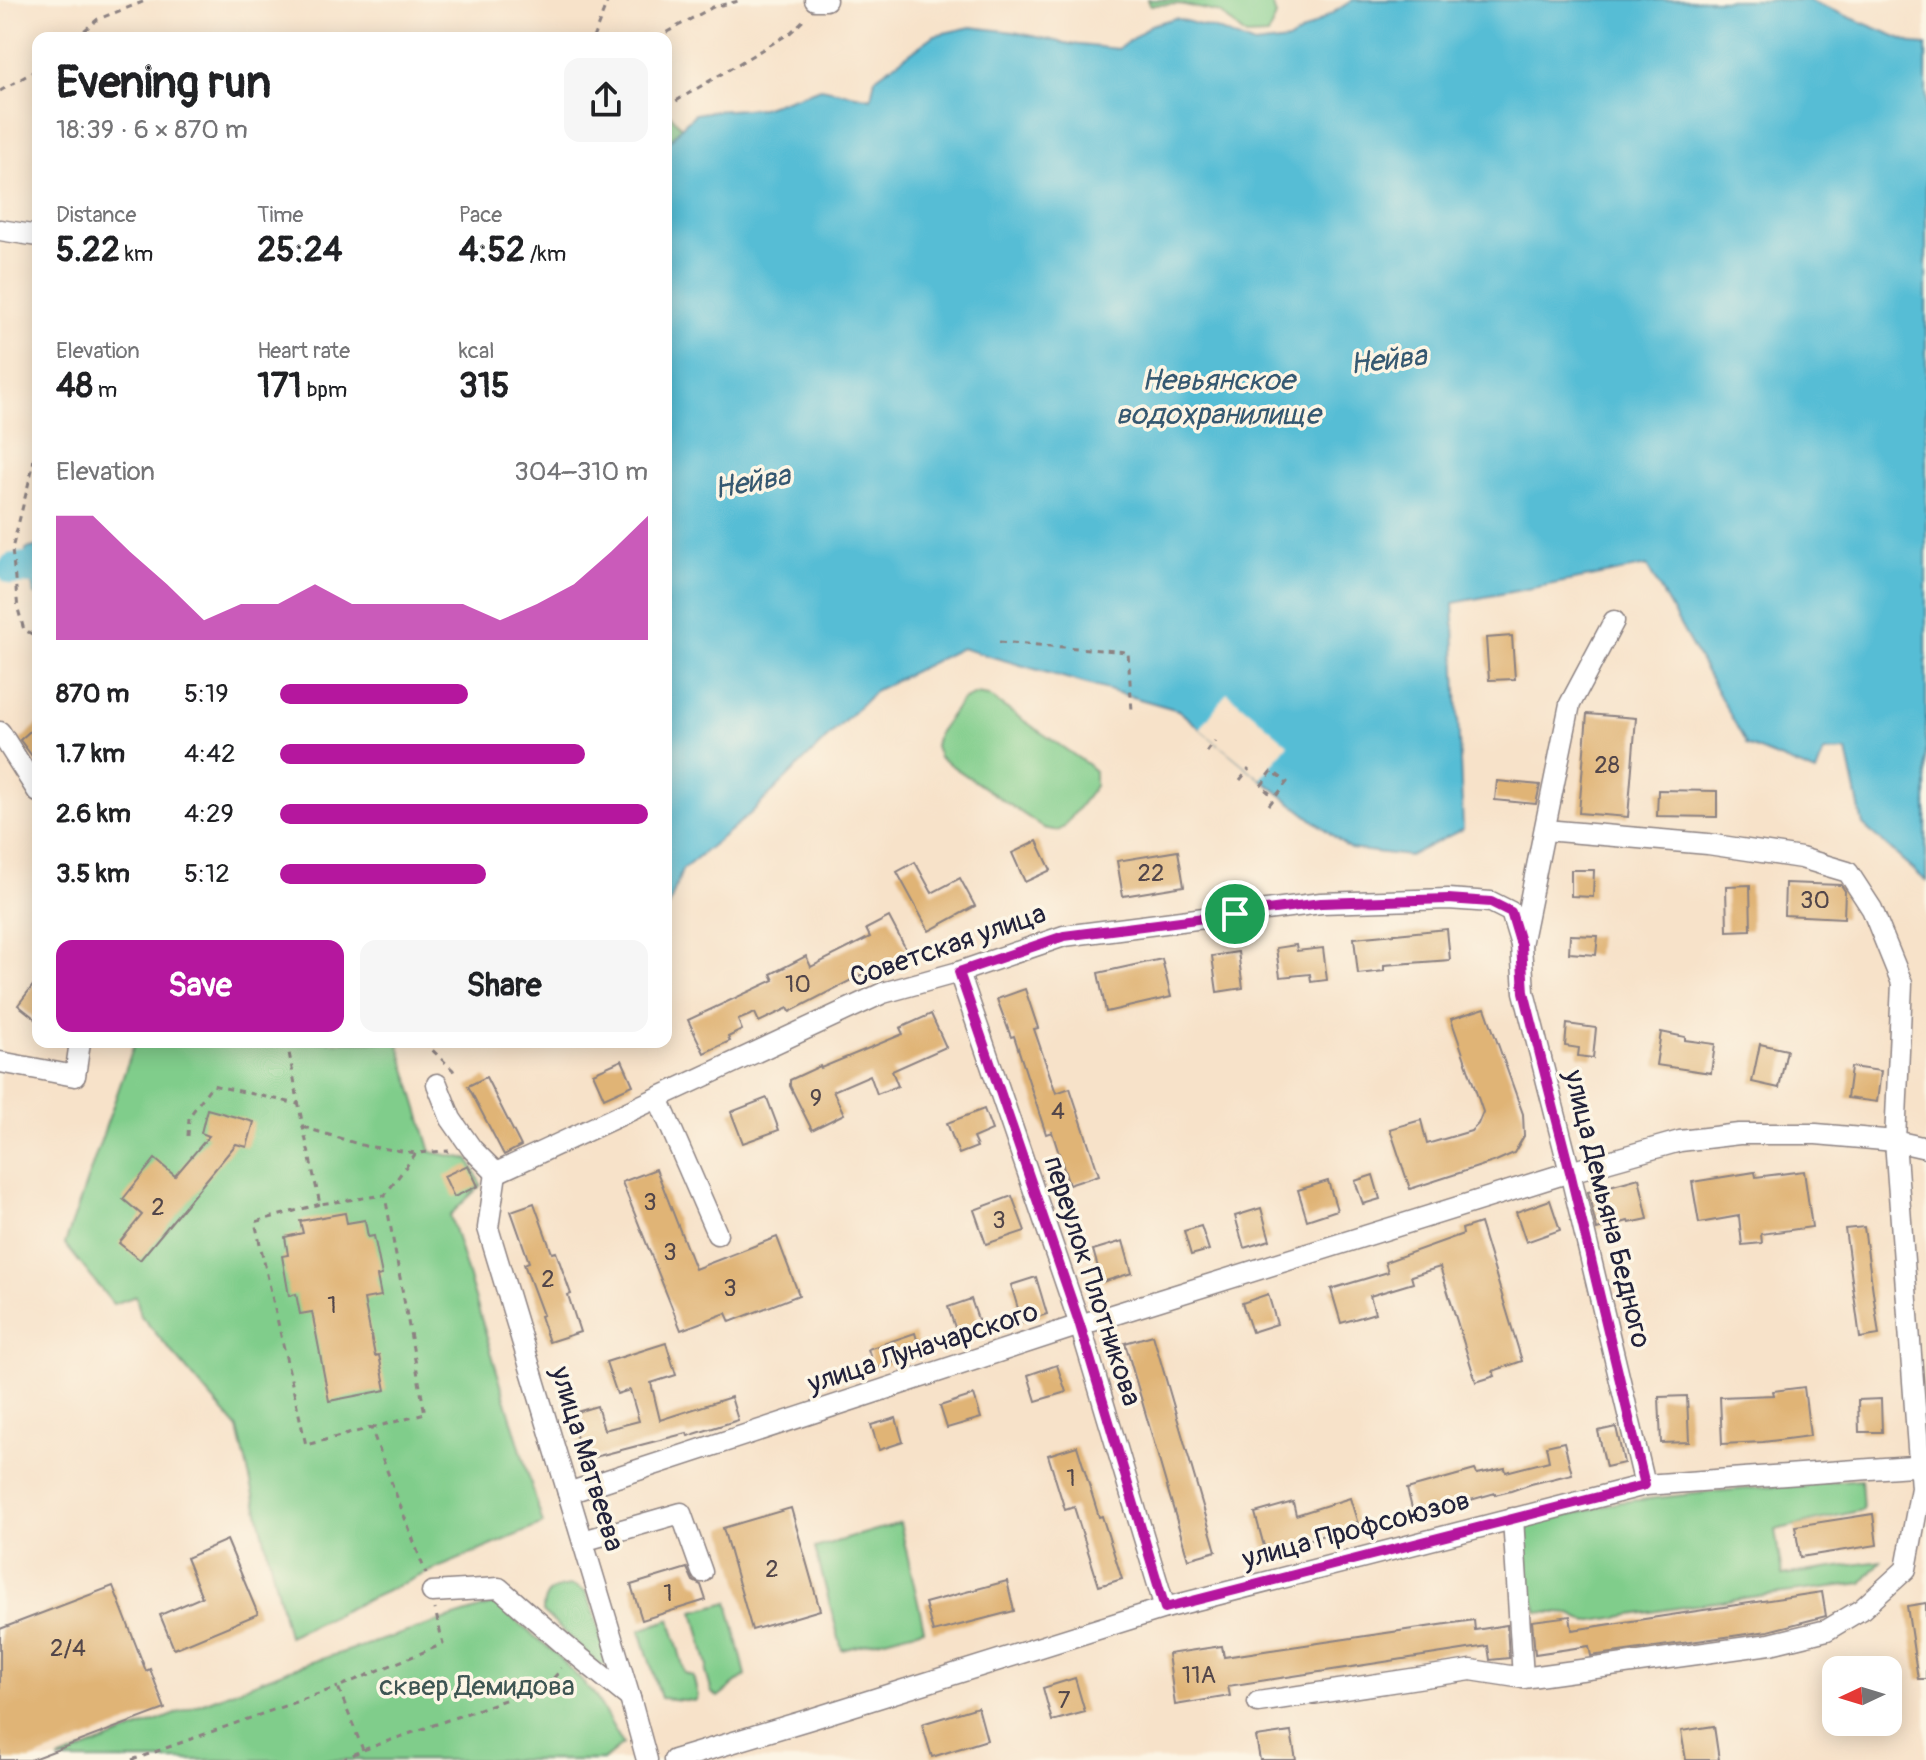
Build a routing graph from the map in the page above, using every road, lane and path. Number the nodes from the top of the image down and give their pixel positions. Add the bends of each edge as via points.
1 (148, 0) edge
2 (608, 0) edge
3 (743, 0) edge
4 (815, 0) edge
5 (825, 0) edge
6 (82, 32) edge
7 (595, 32) edge
8 (667, 32) edge
9 (32, 72) edge
10 (0, 91) edge
11 (672, 103) edge
12 (0, 230) edge
13 (32, 235) edge
14 (32, 470) edge
15 (1614, 621) dead end
16 (32, 634) edge
17 (999, 642) dead end
18 (1132, 711) dead end
19 (0, 732) edge
20 (1215, 741) dead end
21 (1207, 752) dead end
22 (1249, 769) dead end
23 (1240, 780) dead end
24 (32, 783) edge
25 (1274, 797) junction
26 (1269, 805) dead end
27 (1545, 830) junction
28 (1521, 945) junction
29 (959, 972) junction
30 (79, 1048) edge
31 (288, 1048) edge
32 (0, 1062) edge
33 (437, 1084) dead end
34 (658, 1098) junction
35 (298, 1104) junction
36 (303, 1127) junction
37 (188, 1136) dead end
38 (1895, 1141) junction
39 (1926, 1148) edge
40 (472, 1149) junction
41 (416, 1153) junction
42 (1570, 1172) junction
43 (496, 1173) junction
44 (385, 1195) junction
45 (320, 1204) junction
46 (717, 1234) dead end
47 (1080, 1325) junction
48 (371, 1428) junction
49 (1922, 1466) edge
50 (1645, 1485) junction
51 (568, 1493) junction
52 (1513, 1518) junction
53 (1919, 1537) edge
54 (583, 1541) junction
55 (702, 1572) dead end
56 (432, 1592) junction
57 (1165, 1608) junction
58 (567, 1647) junction
59 (1523, 1678) junction
60 (338, 1687) junction
61 (630, 1698) junction
62 (1258, 1702) dead end
63 (363, 1750) junction
64 (712, 1755) edge
65 (132, 1760) edge
66 (342, 1760) edge
67 (647, 1760) edge
68 (674, 1760) edge

1 - 6 path via 98,19
2 - 7 path
3 - 8 path via 713,7
4 - 5 street
5 - 11 path via 790,33
9 - 10 path
12 - 13 street
14 - 16 path via 12,549 18,609 24,630
15 - 27 street via 1570,704
17 - 18 path via 1128,652
19 - 24 street
20 - 21 path
22 - 23 path
25 - 25 path via 1287,782 1272,771 1261,786
25 - 26 path
27 - 28 street
27 - 38 street via 1708,844 1801,858 1848,872 1872,909 1902,983
28 - 29 street, Советская улица via 1511,912 1491,902 1321,903 1064,936
28 - 42 street, улица Демьяна Бедного via 1524,992
29 - 34 street, Советская улица via 883,993
29 - 47 street, переулок Плотникова
30 - 32 street via 75,1076
31 - 35 path
33 - 40 street via 451,1119
34 - 43 street, Советская улица
34 - 46 street
35 - 36 path
35 - 37 path via 212,1085 189,1117
36 - 41 path via 365,1146
36 - 45 path
38 - 39 street, улица Луначарского
38 - 42 street, улица Луначарского via 1739,1134 1680,1141
38 - 49 street
40 - 41 path
40 - 43 street
41 - 44 path
42 - 47 street, улица Луначарского
42 - 50 street, улица Демьяна Бедного
43 - 51 street, улица Матвеева via 488,1228
44 - 45 path
44 - 48 path via 425,1414
45 - 48 path via 255,1222 292,1385 306,1445
47 - 51 street, улица Луначарского
47 - 57 street, переулок Плотникова
48 - 56 path
49 - 50 street, улица Профсоюзов
49 - 53 street
50 - 52 street, улица Профсоюзов
51 - 54 street, улица Матвеева
52 - 57 street, улица Профсоюзов
52 - 59 street
53 - 59 street via 1906,1569 1862,1609 1827,1630 1770,1644
54 - 55 street via 681,1513
54 - 61 street, улица Матвеева
56 - 58 street via 499,1588
56 - 60 path via 443,1644
57 - 64 street, улица Профсоюзов
58 - 61 street
58 - 63 path via 559,1672 547,1685
59 - 62 street via 1471,1670
60 - 63 path
60 - 65 path
61 - 67 street, улица Матвеева
63 - 66 path
64 - 68 street, улица Профсоюзов

